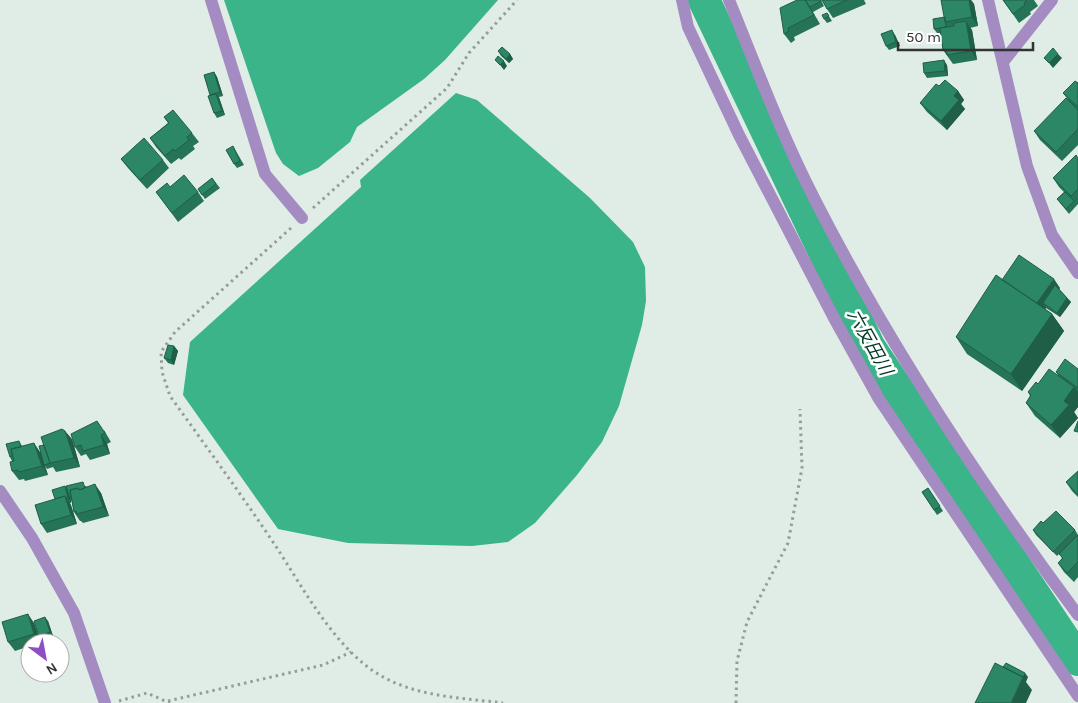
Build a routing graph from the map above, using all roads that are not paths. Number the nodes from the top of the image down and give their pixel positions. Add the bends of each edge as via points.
1 (211, 0) edge
2 (682, 0) edge
3 (729, 0) edge
4 (988, 0) edge
5 (1052, 0) edge
6 (1003, 62) junction
7 (302, 218) road end
8 (1078, 273) edge
9 (0, 491) edge
10 (1078, 615) edge
11 (1078, 696) edge
12 (105, 703) edge

1 - 7 street via 265,174
2 - 11 street via 688,27 739,135 879,399
3 - 10 street via 813,197 870,300 956,443
4 - 6 street
5 - 6 street
6 - 8 street via 1027,166 1052,235
9 - 12 street via 32,538 74,613

